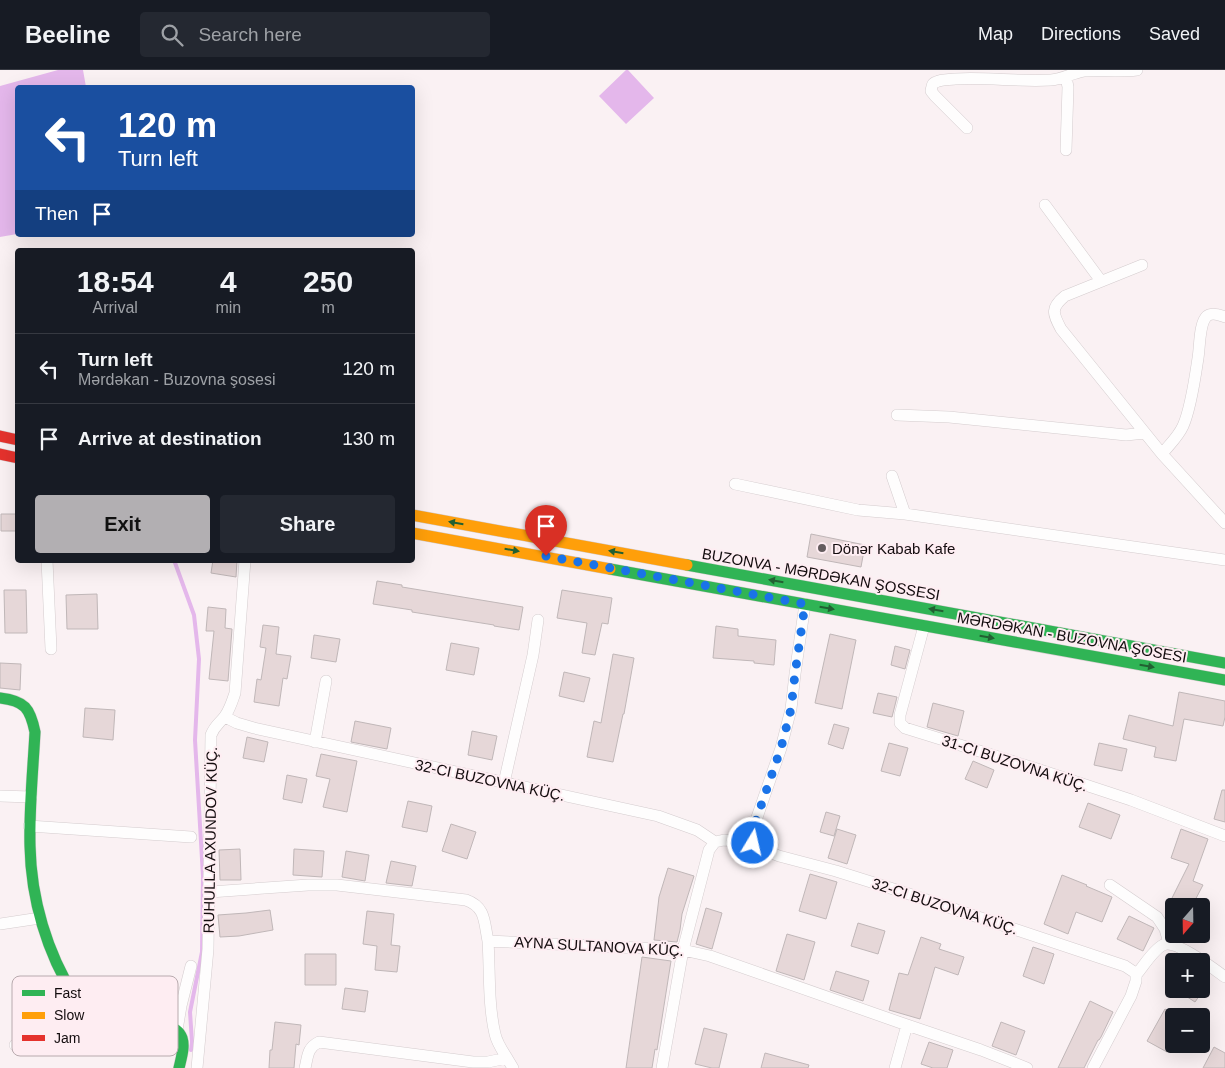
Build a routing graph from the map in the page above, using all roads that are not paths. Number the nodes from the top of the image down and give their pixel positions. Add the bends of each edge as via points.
1 (1137, 70) edge
2 (1014, 75) edge
3 (1066, 77) junction
4 (967, 128) dead end
5 (1066, 150) dead end
6 (1044, 206) dead end
7 (1142, 265) dead end
8 (1101, 281) junction
9 (1225, 317) edge
10 (897, 415) dead end
11 (1145, 433) junction
12 (0, 436) edge
13 (15, 439) edge
14 (0, 454) edge
15 (1162, 454) junction
16 (15, 457) edge
17 (892, 476) dead end
18 (735, 484) dead end
19 (905, 514) junction
20 (415, 517) edge
21 (1225, 524) edge
22 (415, 534) edge
23 (1225, 560) edge
24 (47, 563) edge
25 (245, 563) edge
26 (805, 604) junction
27 (538, 620) dead end
28 (924, 626) junction
29 (51, 649) dead end
30 (1225, 663) edge
31 (326, 680) dead end
32 (1225, 680) edge
33 (0, 698) edge
34 (224, 717) junction
35 (315, 742) junction
36 (504, 783) junction
37 (0, 796) edge
38 (31, 797) junction
39 (30, 826) junction
40 (1225, 836) edge
41 (191, 837) dead end
42 (715, 842) junction
43 (753, 843) junction
44 (1110, 885) dead end
45 (210, 892) junction
46 (40, 918) junction
47 (0, 924) edge
48 (488, 940) junction
49 (1169, 944) junction
50 (683, 950) junction
51 (191, 966) dead end
52 (1136, 975) junction
53 (64, 976) edge
54 (1225, 977) edge
55 (178, 1024) edge
56 (907, 1025) junction
57 (178, 1031) edge
58 (510, 1063) edge
59 (179, 1068) edge
60 (197, 1068) edge
61 (305, 1068) edge
62 (662, 1068) edge
63 (896, 1068) edge
64 (1027, 1068) edge
65 (1093, 1068) edge

1 - 3 street via 1090,71
2 - 3 street via 1048,80
2 - 4 street via 934,82 931,91
3 - 5 street
6 - 8 street
7 - 8 street
8 - 11 street via 1065,296 1058,302 1054,314 1061,330
9 - 15 street via 1218,314 1205,317 1186,416 1182,428
10 - 11 street via 950,417 1126,435
11 - 15 street
12 - 13 main road
14 - 16 main road
15 - 21 street
17 - 19 street
18 - 19 street via 858,510
19 - 23 street
30 -> 20 main road, BUZONVA - MƏRDƏKAN ŞOSSESI
22 -> 26 main road, MƏRDƏKAN - BUZOVNA ŞOSESI
24 - 29 street
25 - 34 street, RUHULLA AXUNDOV KÜÇ. via 235,694
26 -> 28 main road, MƏRDƏKAN - BUZOVNA ŞOSESI
26 - 43 street via 791,709 754,826
27 - 36 street
28 -> 32 main road, MƏRDƏKAN - BUZOVNA ŞOSESI
28 - 40 street, 31-CI BUZOVNA KÜÇ. via 900,715 900,723 905,728 1122,797
31 - 35 street
33 - 38 main road via 24,704 33,719
34 - 35 street, 32-CI BUZOVNA KÜÇ. via 254,728
34 - 45 street, RUHULLA AXUNDOV KÜÇ. via 211,735
35 - 36 street, 32-CI BUZOVNA KÜÇ.
36 - 42 street, 32-CI BUZOVNA KÜÇ. via 658,816 696,830
37 - 38 street
38 - 39 main road
39 - 41 street
39 - 46 main road via 32,881
42 - 43 street, 32-CI BUZOVNA KÜÇ.
42 - 50 street via 709,850
43 - 52 street, 32-CI BUZOVNA KÜÇ. via 779,856 906,893 1125,966
44 - 49 street via 1157,917
45 - 48 street via 337,885 466,900 482,911
45 - 60 street, RUHULLA AXUNDOV KÜÇ.
46 - 47 street
46 - 53 main road
48 - 50 street, AYNA SULTANOVA KÜÇ.
48 - 58 street via 495,1035
49 - 52 street via 1156,951
49 - 54 street via 1196,957
50 - 56 street, AYNA SULTANOVA KÜÇ. via 710,956
50 - 62 street
51 - 55 street
52 - 65 street via 1131,996
56 - 63 street
56 - 64 street, AYNA SULTANOVA KÜÇ.
57 - 59 main road via 183,1042
58 - 61 street via 473,1062 319,1042 312,1046

